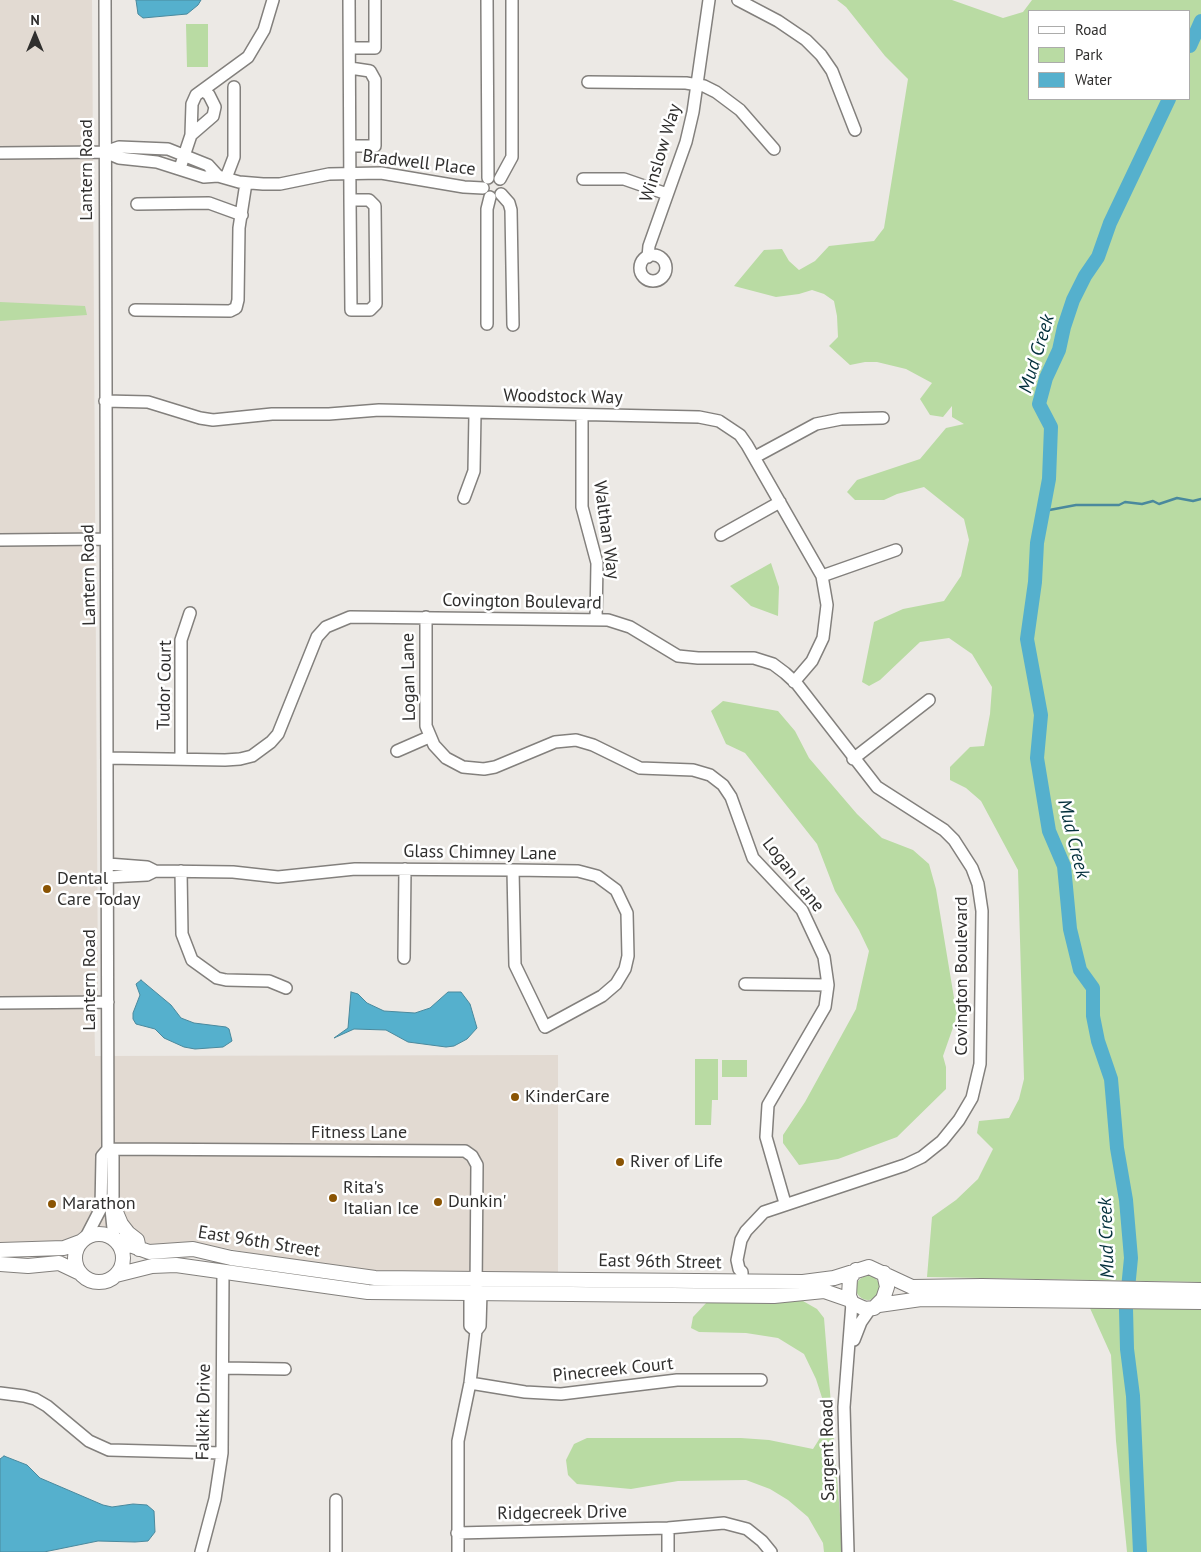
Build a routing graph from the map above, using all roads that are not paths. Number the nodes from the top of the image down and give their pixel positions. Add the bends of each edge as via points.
1 (105, 0) edge
2 (273, 0) edge
3 (350, 0) edge
4 (375, 0) edge
5 (487, 0) edge
6 (512, 0) edge
7 (709, 0) edge
8 (738, 0) edge
9 (350, 48) junction
10 (350, 68) junction
11 (588, 82) dead end
12 (698, 84) junction
13 (234, 88) dead end
14 (203, 90) junction
15 (855, 130) dead end
16 (191, 135) junction
17 (350, 146) junction
18 (774, 149) dead end
19 (105, 152) junction
20 (0, 153) edge
21 (185, 155) junction
22 (180, 168) junction
23 (350, 173) junction
24 (222, 177) junction
25 (583, 179) dead end
26 (246, 183) junction
27 (492, 187) junction
28 (667, 194) junction
29 (350, 200) junction
30 (137, 204) dead end
31 (242, 215) junction
32 (648, 257) dead end
33 (135, 310) dead end
34 (487, 324) dead end
35 (513, 324) dead end
36 (105, 402) junction
37 (475, 413) junction
38 (582, 415) junction
39 (883, 418) dead end
40 (755, 457) junction
41 (464, 498) dead end
42 (780, 502) junction
43 (721, 535) dead end
44 (106, 539) junction
45 (0, 540) edge
46 (896, 550) dead end
47 (822, 576) junction
48 (190, 613) dead end
49 (426, 618) junction
50 (596, 620) junction
51 (794, 682) junction
52 (929, 700) dead end
53 (429, 737) junction
54 (397, 751) dead end
55 (108, 758) junction
56 (181, 759) junction
57 (853, 759) junction
58 (108, 864) junction
59 (405, 869) junction
60 (513, 870) junction
61 (156, 871) junction
62 (181, 871) junction
63 (108, 877) junction
64 (404, 958) dead end
65 (745, 984) dead end
66 (828, 984) junction
67 (286, 988) dead end
68 (108, 1002) junction
69 (0, 1003) edge
70 (108, 1149) junction
71 (785, 1203) junction
72 (113, 1205) junction
73 (115, 1239) junction
74 (83, 1240) junction
75 (0, 1250) edge
76 (140, 1250) junction
77 (0, 1264) edge
78 (856, 1270) junction
79 (223, 1271) junction
80 (80, 1273) junction
81 (884, 1273) junction
82 (116, 1275) junction
83 (736, 1277) junction
84 (476, 1289) junction
85 (1201, 1290) edge
86 (675, 1295) junction
87 (1099, 1295) junction
88 (1155, 1296) junction
89 (851, 1301) junction
90 (1201, 1302) edge
91 (875, 1307) junction
92 (850, 1348) junction
93 (223, 1368) junction
94 (285, 1369) dead end
95 (761, 1380) dead end
96 (470, 1382) junction
97 (0, 1393) edge
98 (222, 1453) junction
99 (336, 1500) dead end
100 (668, 1528) junction
101 (457, 1532) junction
102 (201, 1552) edge
103 (336, 1552) edge
104 (458, 1552) edge
105 (668, 1552) edge
106 (771, 1552) edge
107 (848, 1552) edge

1 - 19 street, Lantern Road
2 - 14 street via 264,30 248,57
3 - 9 street
4 - 9 street via 375,48
5 - 27 street, Bradwell Place
6 - 27 street, Bradwell Place via 512,158
7 - 12 street, Winslow Way
8 - 15 street via 778,21 821,54 832,71
9 - 10 street
10 - 17 street, Bradwell Place
10 - 17 street, Bradwell Place via 370,71 375,80 375,146
11 - 12 street
12 - 18 street via 716,92 740,110
12 - 28 street, Winslow Way via 688,134
13 - 24 street via 234,157
14 - 16 street via 193,100
14 - 16 street via 215,107 213,116
16 - 21 street
17 - 23 street, Bradwell Place
19 - 20 street
19 - 21 street, Bradwell Place via 119,147 148,147
19 - 22 street, Bradwell Place via 119,158 144,159
19 - 36 street, Lantern Road
21 - 22 street
21 - 24 street, Bradwell Place via 208,165
22 - 24 street, Bradwell Place via 204,177
23 - 26 street, Bradwell Place via 280,184
23 - 27 street, Bradwell Place via 381,173 464,187
23 - 29 street, Bradwell Place
24 - 26 street, Bradwell Place
25 - 28 street via 624,179
26 - 31 street
27 - 34 street, Bradwell Place via 487,209
27 - 35 street, Bradwell Place via 509,203 511,210
28 - 32 street, Winslow Way
29 - 29 street, Bradwell Place via 351,310 370,310 376,304 375,206 368,200
30 - 31 street via 209,203
31 - 33 street via 236,308 230,311
36 - 37 street, Woodstock Way via 148,402 213,420 379,410
36 - 44 street, Lantern Road
37 - 38 street, Woodstock Way
37 - 41 street via 474,471
38 - 40 street, Woodstock Way via 709,418 729,426 740,435
38 - 50 street, Walthan Way via 582,507 597,563
39 - 40 street via 841,419 816,424
40 - 42 street, Woodstock Way
42 - 43 street
42 - 47 street, Woodstock Way
44 - 45 street
44 - 55 street, Lantern Road
46 - 47 street
47 - 51 street, Woodstock Way via 827,610 823,638 812,660
48 - 56 street, Tudor Court via 181,640
49 - 50 street, Covington Boulevard
49 - 53 street, Logan Lane via 425,715
49 - 56 street, Covington Boulevard via 350,617 326,628 311,649 281,726 271,742 252,756 240,759
50 - 51 street, Covington Boulevard via 608,620 630,628 678,656 760,659 775,666
51 - 57 street, Covington Boulevard
52 - 57 street
53 - 54 street, Logan Lane
53 - 66 street, Logan Lane via 446,758 473,769 495,767 568,740 593,746 640,768 681,769 710,775 723,785 731,798 753,858 798,904 806,917 824,957
55 - 56 street, Covington Boulevard
55 - 58 street, Lantern Road
57 - 71 street, Covington Boulevard via 877,787 944,830 972,868 982,911 979,1076 972,1098 959,1120 942,1141 922,1156 905,1166
58 - 61 street, Glass Chimney Lane via 148,867
58 - 63 street, Lantern Road
59 - 60 street, Glass Chimney Lane
59 - 62 street, Glass Chimney Lane via 355,869 278,877
59 - 64 street
60 - 60 street, Glass Chimney Lane via 578,871 597,876 616,890 627,913 628,956 621,978 602,996 545,1027 515,966
61 - 62 street, Glass Chimney Lane
61 - 63 street, Glass Chimney Lane via 147,875
62 - 67 street via 182,934 192,960 216,978 269,981
63 - 68 street, Lantern Road
65 - 66 street
66 - 71 street, Logan Lane via 825,1007 768,1105 766,1136
68 - 69 street
68 - 70 street, Lantern Road
70 - 72 street, Lantern Road via 113,1156
70 - 74 street, Lantern Road via 102,1156 101,1208
70 - 84 street, Fitness Lane via 465,1152 477,1165
71 - 83 street, Covington Boulevard via 764,1212 746,1230 738,1252
72 - 73 street, Lantern Road
72 - 76 main road via 121,1224 137,1240
73 - 74 main road via 102,1233
73 - 76 main road, East 96th Street
73 - 82 main road via 123,1254 123,1262
74 - 75 main road via 64,1248
74 - 80 main road via 75,1258
76 - 84 main road, East 96th Street via 193,1249 231,1258 364,1277
77 - 80 main road via 59,1263
78 - 81 main road, East 96th Street via 873,1267
78 - 83 main road, East 96th Street via 813,1281
78 - 89 main road via 850,1278
79 - 82 main road, East 96th Street via 164,1265
79 - 84 main road, East 96th Street via 368,1292
79 - 93 street, Falkirk Drive
80 - 82 main road via 93,1281 109,1280
81 - 87 main road, East 96th Street via 912,1287 982,1286
81 - 91 main road via 886,1290
83 - 84 main road, East 96th Street
83 - 86 main road via 736,1289
84 - 86 main road, East 96th Street
84 - 96 street, Fitness Lane via 480,1326 476,1331
85 - 88 main road, East 96th Street
86 - 89 main road, East 96th Street via 784,1296 824,1291
87 - 88 main road, East 96th Street
87 - 91 main road, East 96th Street via 914,1300
88 - 90 main road, East 96th Street
89 - 91 main road, East 96th Street via 861,1308
89 - 92 street, Sargent Road
91 - 92 street, Sargent Road via 861,1322
92 - 107 street, Sargent Road via 844,1407
93 - 94 street
93 - 98 street, Falkirk Drive
95 - 96 street, Pinecreek Court via 677,1380 561,1394 526,1392
96 - 101 street, Fitness Lane via 458,1441
97 - 98 street via 35,1399 89,1441 110,1450
98 - 102 street, Falkirk Drive via 215,1500
99 - 103 street
100 - 101 street, Ridgecreek Drive
100 - 105 street
100 - 106 street, Ridgecreek Drive via 721,1523 737,1525 752,1532
101 - 104 street, Fitness Lane

